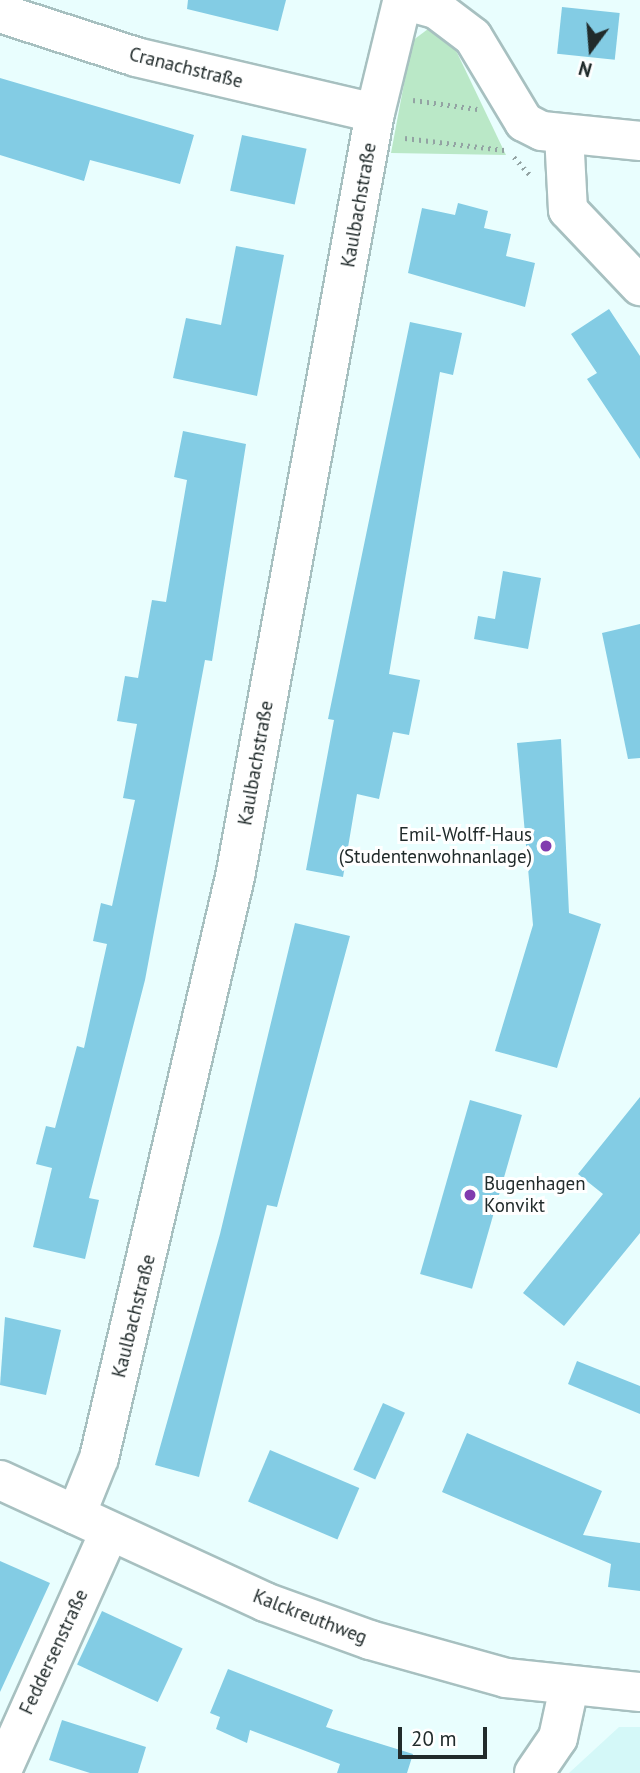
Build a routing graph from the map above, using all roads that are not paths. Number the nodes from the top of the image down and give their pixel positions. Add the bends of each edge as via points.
1 (402, 1) edge
2 (0, 13) edge
3 (375, 113) junction
4 (564, 134) junction
5 (640, 141) edge
6 (640, 286) edge
7 (0, 1480) edge
8 (93, 1523) junction
9 (569, 1688) junction
10 (640, 1692) edge
11 (1, 1773) edge
12 (534, 1773) edge

1 - 3 street, Kaulbachstraße
1 - 4 street via 436,9 473,37 510,108 542,131
2 - 3 street, Cranachstraße via 136,57
3 - 8 street, Kaulbachstraße via 235,877 102,1445
4 - 5 street
4 - 6 street via 565,195 585,234
7 - 8 street, Kalckreuthweg
8 - 9 street, Kalckreuthweg via 338,1629 453,1665
8 - 11 street, Feddersenstraße
9 - 10 street, Kalckreuthweg
9 - 12 street via 558,1738

